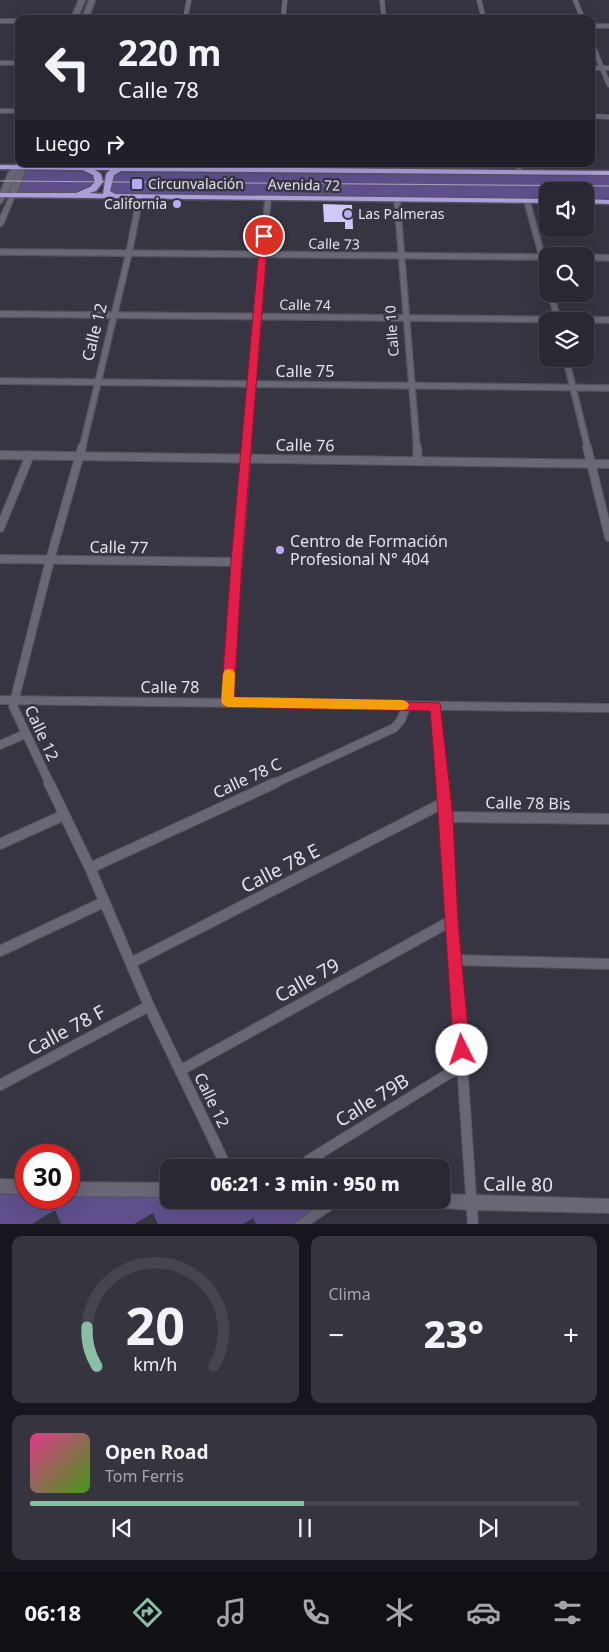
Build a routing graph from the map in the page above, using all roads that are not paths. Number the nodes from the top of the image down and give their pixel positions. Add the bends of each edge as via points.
1 (82, 0) edge
2 (92, 0) edge
3 (189, 0) edge
4 (284, 0) edge
5 (382, 0) edge
6 (480, 0) edge
7 (575, 0) edge
8 (76, 15) edge
9 (86, 15) edge
10 (186, 15) edge
11 (283, 15) edge
12 (384, 15) edge
13 (483, 15) edge
14 (581, 15) edge
15 (0, 21) edge
16 (15, 22) edge
17 (595, 26) edge
18 (609, 26) edge
19 (595, 51) edge
20 (0, 63) edge
21 (15, 63) edge
22 (595, 68) edge
23 (602, 68) junction
24 (609, 68) edge
25 (609, 85) edge
26 (0, 111) edge
27 (15, 111) edge
28 (595, 116) edge
29 (609, 117) edge
30 (15, 166) edge
31 (19, 167) edge
32 (20, 167) edge
33 (52, 167) edge
34 (135, 167) edge
35 (271, 167) edge
36 (396, 167) edge
37 (0, 168) edge
38 (83, 168) junction
39 (120, 168) junction
40 (519, 168) edge
41 (609, 173) edge
42 (12, 196) junction
43 (72, 196) junction
44 (114, 197) junction
45 (140, 197) junction
46 (1, 198) edge
47 (268, 198) junction
48 (397, 199) junction
49 (527, 201) junction
50 (539, 201) edge
51 (594, 201) edge
52 (609, 202) edge
53 (0, 225) edge
54 (542, 247) edge
55 (0, 252) edge
56 (129, 253) junction
57 (263, 254) junction
58 (402, 256) junction
59 (539, 257) edge
60 (594, 258) edge
61 (609, 258) edge
62 (0, 314) edge
63 (114, 315) junction
64 (257, 317) junction
65 (406, 318) junction
66 (594, 320) edge
67 (609, 320) edge
68 (539, 321) edge
69 (568, 367) edge
70 (0, 381) edge
71 (98, 383) junction
72 (252, 385) junction
73 (412, 386) junction
74 (573, 387) junction
75 (609, 388) edge
76 (0, 455) edge
77 (30, 455) junction
78 (80, 456) junction
79 (246, 458) junction
80 (418, 461) junction
81 (592, 464) junction
82 (609, 464) edge
83 (0, 528) edge
84 (609, 537) edge
85 (0, 559) edge
86 (50, 560) junction
87 (237, 562) junction
88 (0, 700) edge
89 (14, 700) junction
90 (227, 702) junction
91 (407, 706) junction
92 (436, 706) junction
93 (609, 708) edge
94 (25, 734) junction
95 (0, 745) edge
96 (444, 802) junction
97 (64, 815) junction
98 (446, 817) junction
99 (609, 819) edge
100 (0, 844) edge
101 (90, 868) junction
102 (104, 902) junction
103 (451, 921) junction
104 (0, 951) edge
105 (455, 960) junction
106 (131, 963) junction
107 (609, 964) edge
108 (149, 1006) junction
109 (463, 1068) junction
110 (181, 1070) junction
111 (0, 1084) edge
112 (223, 1159) edge
113 (310, 1159) edge
114 (0, 1186) edge
115 (15, 1187) edge
116 (80, 1189) edge
117 (160, 1190) edge
118 (450, 1202) edge
119 (472, 1203) junction
120 (609, 1206) edge
121 (323, 1209) edge
122 (300, 1224) edge
123 (473, 1224) edge

1 - 8 main road
2 - 9 main road
3 - 10 street
4 - 11 street
5 - 12 street
6 - 13 street
7 - 14 street
15 - 16 street
17 - 18 street
19 - 23 street
20 - 21 street
22 - 23 street
23 - 24 street
23 - 25 street
26 - 27 street
28 - 29 street
30 - 37 highway, Avenida 72
31 - 46 main road via 13,172
32 - 42 main road
33 - 38 highway, Avenida 72
34 - 39 highway, Avenida 72
35 - 36 highway, Avenida 72
36 - 40 highway, Avenida 72
38 - 39 highway, Avenida 72
38 - 43 highway via 97,174 99,182 93,189
39 - 44 highway via 110,174 106,192
40 - 41 highway, Avenida 72
42 - 43 highway, Avenida 72
42 - 46 highway, Avenida 72
42 - 53 street
43 - 44 highway, Avenida 72
44 - 45 highway, Avenida 72
45 - 47 highway, Avenida 72
45 - 56 street, Calle 12
47 - 48 highway, Avenida 72
47 - 57 street
48 - 49 highway, Avenida 72
48 - 58 street, Calle 10
49 - 50 highway, Avenida 72
49 - 54 street
51 - 52 highway
55 - 56 street, Calle 73
56 - 57 street, Calle 73
56 - 63 street, Calle 12
57 - 58 street, Calle 73
57 - 64 street
58 - 59 street, Calle 73
58 - 65 street, Calle 10
60 - 61 street
62 - 63 street, Calle 74
63 - 64 street, Calle 74
63 - 71 street, Calle 12
64 - 65 street, Calle 74
64 - 72 street
65 - 68 street, Calle 74
65 - 73 street, Calle 10
66 - 67 street, Calle 74
69 - 74 street
70 - 71 street, Calle 75
71 - 72 street, Calle 75
71 - 78 street, Calle 12
72 - 73 street, Calle 75
72 - 79 street
73 - 74 street, Calle 75
73 - 80 street, Calle 10
74 - 75 street, Calle 75
74 - 81 street
76 - 77 street, Calle 76
77 - 78 street, Calle 76
77 - 83 street
78 - 79 street, Calle 76
78 - 86 street, Calle 12
79 - 80 street, Calle 76
79 - 87 street
80 - 81 street, Calle 76
81 - 82 street, Calle 76
81 - 84 street
85 - 86 street, Calle 77
86 - 87 street, Calle 77
86 - 89 street, Calle 12
87 - 90 street
88 - 89 street, Calle 78
89 - 90 street, Calle 78
89 - 94 street, Calle 12 via 13,706
90 - 91 street, Calle 78
91 - 92 street, Calle 78
91 - 101 street, Calle 78 C via 394,728
92 - 93 street, Calle 78
92 - 96 street
94 - 95 street
94 - 97 street, Calle 12
96 - 98 street
96 - 106 street, Calle 78 E
97 - 100 street
97 - 101 street, Calle 12
98 - 99 street, Calle 78 Bis
98 - 103 street
101 - 102 street, Calle 12
102 - 104 street
102 - 106 street, Calle 12
103 - 105 street
103 - 110 street, Calle 79
105 - 107 street
105 - 109 street
106 - 108 street, Calle 12
108 - 110 street, Calle 12
108 - 111 street, Calle 78 F
109 - 113 street, Calle 79B
109 - 119 street
110 - 112 street, Calle 12
114 - 115 street
116 - 117 street
118 - 119 street, Calle 80
119 - 120 street, Calle 80
119 - 123 street
121 - 122 street

